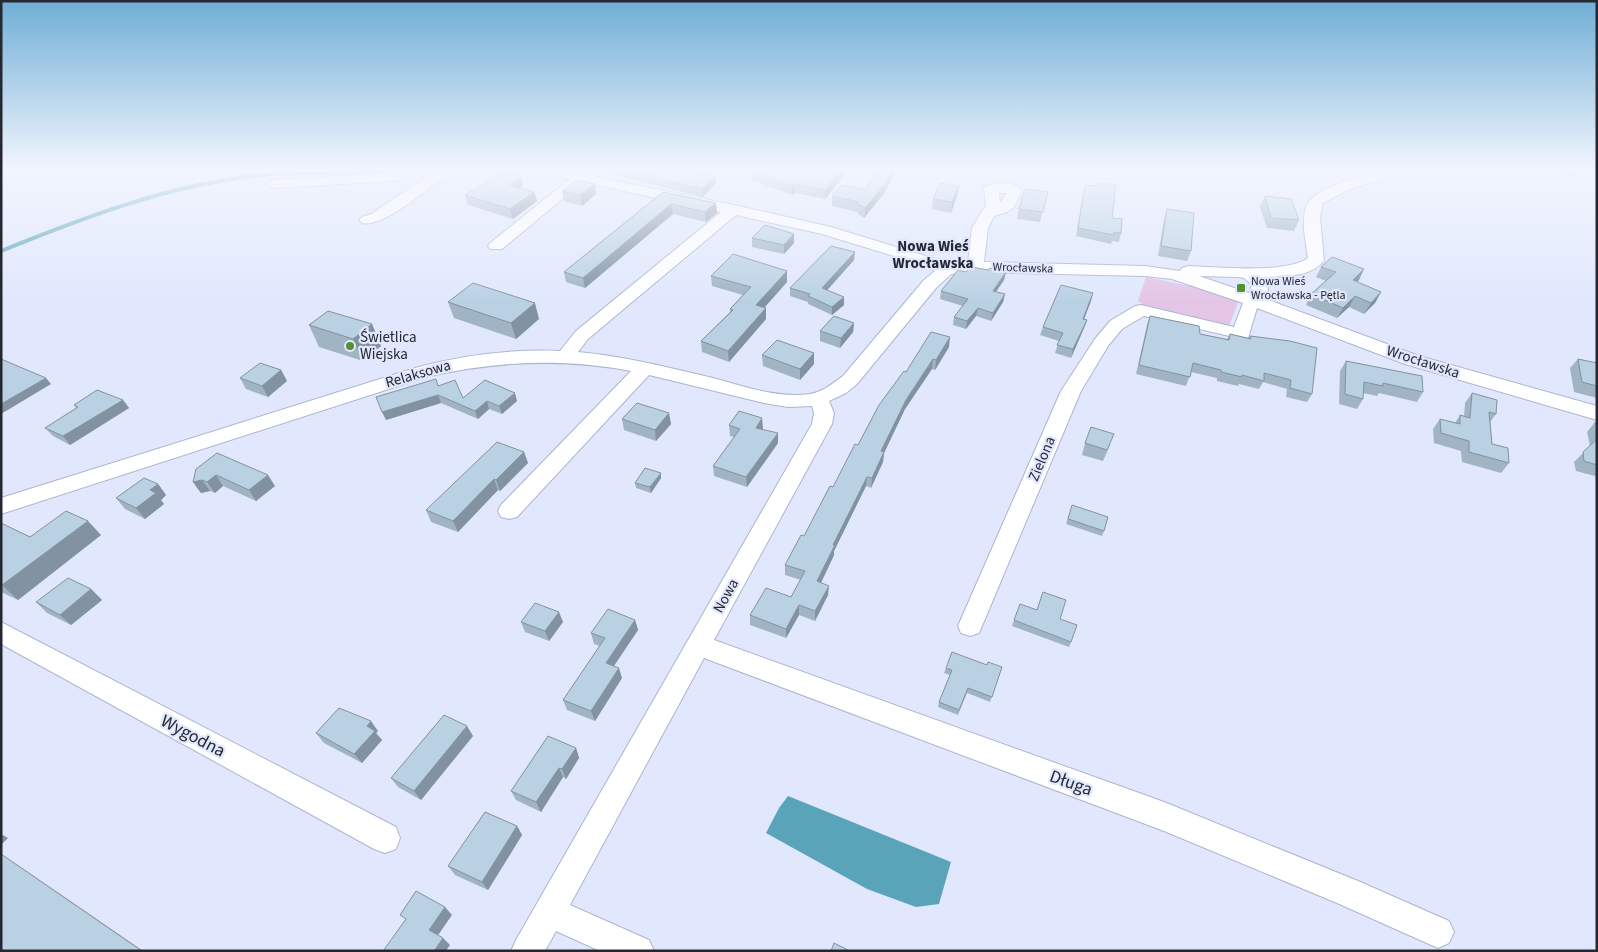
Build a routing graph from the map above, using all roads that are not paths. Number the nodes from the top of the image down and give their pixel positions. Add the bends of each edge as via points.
1 (381, 213) edge
2 (536, 213) edge
3 (729, 213) edge
4 (753, 213) edge
5 (988, 213) dead end
6 (1312, 213) edge
7 (367, 220) dead end
8 (496, 246) dead end
9 (977, 267) junction
10 (946, 270) junction
11 (1173, 274) junction
12 (1249, 274) junction
13 (1252, 300) junction
14 (564, 358) junction
15 (644, 370) junction
16 (819, 400) junction
17 (1597, 413) edge
18 (1, 506) edge
19 (509, 511) dead end
20 (970, 626) dead end
21 (1, 632) edge
22 (698, 645) junction
23 (385, 838) dead end
24 (550, 912) junction
25 (1438, 932) dead end
26 (527, 951) edge
27 (638, 951) edge

1 - 7 street
2 - 8 street
3 - 14 street via 582,335
4 - 10 street, Wrocławska via 826,230
5 - 9 street via 980,228 975,260
6 - 12 street, Wrocławska via 1316,260 1302,269
9 - 10 street, Wrocławska
9 - 11 street, Wrocławska
10 - 16 street via 930,284 850,380
11 - 12 street, Wrocławska via 1208,271
11 - 13 street, Wrocławska
12 - 13 street via 1261,287
13 - 17 street, Wrocławska via 1412,360
13 - 20 street, Zielona via 1242,319 1242,334 1141,310 1116,325 1071,391
14 - 15 street, Relaksowa
14 - 18 street, Relaksowa via 488,358 422,372
15 - 16 street, Relaksowa via 764,397
15 - 19 street
16 - 22 street, Nowa via 824,413 822,424
21 - 23 street, Wygodna
22 - 24 street, Nowa
22 - 25 street, Długa via 1113,798 1352,892
24 - 26 street, Nowa
24 - 27 street

